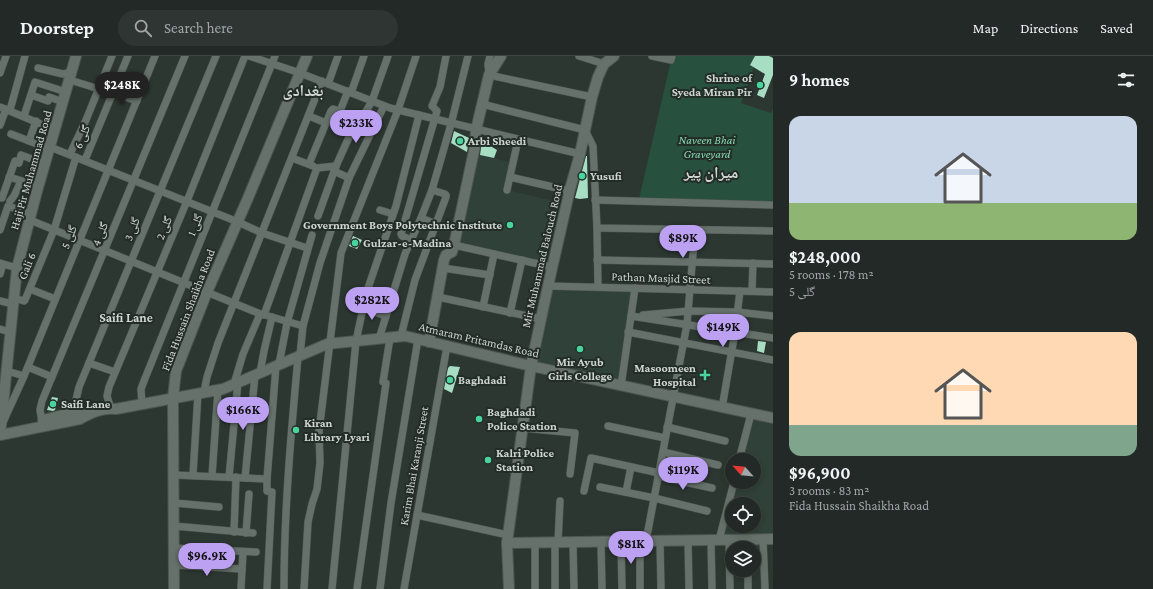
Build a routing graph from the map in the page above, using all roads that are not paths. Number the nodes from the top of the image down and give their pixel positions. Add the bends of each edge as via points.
1 (6, 56) edge
2 (25, 56) edge
3 (76, 56) edge
4 (112, 56) edge
5 (128, 56) edge
6 (156, 56) edge
7 (185, 56) edge
8 (216, 56) edge
9 (247, 56) edge
10 (275, 56) edge
11 (307, 56) edge
12 (338, 56) edge
13 (364, 56) edge
14 (388, 56) edge
15 (416, 56) edge
16 (446, 56) edge
17 (468, 56) edge
18 (490, 56) edge
19 (501, 56) edge
20 (579, 56) edge
21 (614, 56) edge
22 (652, 56) edge
23 (672, 56) edge
24 (589, 57) edge
25 (272, 64) junction
26 (604, 64) junction
27 (38, 68) dead end
28 (300, 73) junction
29 (0, 74) edge
30 (489, 75) junction
31 (70, 76) junction
32 (325, 82) junction
33 (99, 89) junction
34 (349, 92) junction
35 (113, 93) junction
36 (31, 95) junction
37 (65, 97) junction
38 (592, 97) junction
39 (137, 101) junction
40 (372, 101) junction
41 (482, 104) junction
42 (384, 106) junction
43 (5, 109) edge
44 (398, 110) junction
45 (24, 116) junction
46 (309, 116) junction
47 (368, 116) junction
48 (419, 116) junction
49 (435, 120) junction
50 (36, 121) junction
51 (377, 121) junction
52 (326, 123) junction
53 (451, 124) junction
54 (0, 126) edge
55 (55, 130) junction
56 (476, 130) junction
57 (585, 130) junction
58 (12, 134) dead end
59 (518, 140) junction
60 (29, 141) junction
61 (50, 148) junction
62 (580, 154) junction
63 (73, 155) junction
64 (292, 158) junction
65 (85, 160) junction
66 (46, 164) junction
67 (309, 164) junction
68 (317, 168) junction
69 (335, 169) junction
70 (108, 170) junction
71 (9, 177) junction
72 (510, 177) junction
73 (349, 178) junction
74 (134, 180) junction
75 (21, 181) junction
76 (39, 186) junction
77 (432, 190) junction
78 (507, 190) dead end
79 (160, 191) junction
80 (570, 191) junction
81 (1, 197) edge
82 (596, 200) junction
83 (187, 201) junction
84 (9, 203) junction
85 (773, 204) edge
86 (380, 210) dead end
87 (213, 212) junction
88 (393, 214) junction
89 (318, 216) dead end
90 (31, 217) junction
91 (421, 218) junction
92 (238, 222) junction
93 (436, 224) junction
94 (597, 228) junction
95 (0, 230) edge
96 (54, 230) junction
97 (695, 230) junction
98 (773, 231) edge
99 (262, 232) junction
100 (312, 235) dead end
101 (79, 240) junction
102 (411, 240) junction
103 (290, 242) junction
104 (454, 246) junction
105 (307, 248) junction
106 (105, 251) junction
107 (494, 254) junction
108 (522, 260) junction
109 (597, 260) junction
110 (131, 262) junction
111 (692, 262) junction
112 (1, 263) edge
113 (753, 263) junction
114 (773, 264) edge
115 (552, 267) junction
116 (17, 268) junction
117 (443, 268) junction
118 (158, 272) junction
119 (0, 274) edge
120 (490, 275) junction
121 (183, 282) junction
122 (548, 286) junction
123 (598, 287) junction
124 (635, 288) junction
125 (30, 289) junction
126 (690, 290) junction
127 (740, 291) junction
128 (752, 291) junction
129 (207, 292) junction
130 (773, 292) edge
131 (438, 297) junction
132 (55, 299) junction
133 (0, 301) edge
134 (14, 301) junction
135 (234, 303) junction
136 (483, 307) junction
137 (363, 308) junction
138 (689, 311) junction
139 (737, 312) junction
140 (510, 313) junction
141 (262, 314) junction
142 (386, 316) junction
143 (631, 316) junction
144 (773, 316) edge
145 (272, 317) junction
146 (541, 319) junction
147 (287, 321) junction
148 (687, 324) junction
149 (303, 326) junction
150 (0, 329) edge
151 (10, 332) junction
152 (628, 332) junction
153 (735, 332) junction
154 (401, 336) junction
155 (385, 338) junction
156 (773, 338) edge
157 (418, 339) junction
158 (356, 341) junction
159 (429, 342) junction
160 (684, 343) junction
161 (329, 344) junction
162 (447, 346) junction
163 (732, 352) junction
164 (299, 356) junction
165 (4, 360) edge
166 (773, 360) edge
167 (89, 363) junction
168 (278, 365) junction
169 (531, 366) junction
170 (28, 367) junction
171 (7, 371) junction
172 (115, 372) junction
173 (258, 374) junction
174 (24, 376) junction
175 (52, 377) junction
176 (236, 383) junction
177 (620, 386) junction
178 (218, 390) junction
179 (201, 393) junction
180 (674, 396) junction
181 (173, 398) junction
182 (142, 404) junction
183 (722, 408) junction
184 (111, 409) junction
185 (79, 411) junction
186 (90, 413) junction
187 (751, 414) junction
188 (773, 418) edge
189 (42, 420) junction
190 (608, 426) dead end
191 (668, 427) junction
192 (523, 428) junction
193 (1, 431) edge
194 (665, 438) junction
195 (725, 441) dead end
196 (663, 452) junction
197 (741, 453) edge
198 (718, 465) dead end
199 (632, 467) junction
200 (570, 474) dead end
201 (658, 474) junction
202 (174, 475) junction
203 (192, 476) junction
204 (212, 476) junction
205 (232, 477) junction
206 (245, 478) junction
207 (267, 479) junction
208 (600, 487) dead end
209 (712, 488) dead end
210 (732, 489) edge
211 (584, 491) dead end
212 (626, 492) junction
213 (249, 494) dead end
214 (654, 498) junction
215 (560, 502) dead end
216 (174, 503) junction
217 (219, 507) dead end
218 (706, 511) dead end
219 (417, 515) junction
220 (174, 526) junction
221 (234, 532) junction
222 (508, 539) junction
223 (729, 539) junction
224 (768, 539) edge
225 (688, 540) junction
226 (715, 540) junction
227 (622, 541) junction
228 (643, 541) junction
229 (660, 541) junction
230 (736, 541) edge
231 (557, 542) junction
232 (573, 542) junction
233 (601, 542) junction
234 (535, 543) junction
235 (174, 548) junction
236 (243, 552) junction
237 (256, 552) dead end
238 (174, 565) junction
239 (242, 569) junction
240 (748, 577) edge
241 (174, 589) edge
242 (241, 589) edge
243 (267, 589) edge
244 (284, 589) edge
245 (304, 589) edge
246 (332, 589) edge
247 (357, 589) edge
248 (380, 589) edge
249 (404, 589) edge
250 (509, 589) edge
251 (535, 589) edge
252 (555, 589) edge
253 (574, 589) edge
254 (602, 589) edge
255 (622, 589) edge
256 (640, 589) edge
257 (661, 589) edge
258 (689, 589) edge
259 (712, 589) edge
260 (730, 589) edge
261 (748, 589) edge
262 (765, 589) edge

1 - 29 street
2 - 43 street
3 - 31 street, Haji Pir Muhammad Road
4 - 33 street, Gali 6
5 - 35 street, گلی 6
6 - 39 street, گلی 5
7 - 74 street, گلی 4
8 - 79 street, گلی 3
9 - 25 street
9 - 83 street, گلی 2
10 - 25 street, گلی 1
11 - 28 street, Fida Hussain Shaikha Road
12 - 32 street
13 - 34 street
14 - 40 street
15 - 44 street
16 - 49 street via 440,87 432,106 437,110
17 - 53 street
18 - 30 street
19 - 30 street
20 - 24 street
21 - 26 street, Mir Muhammad Balouch Road
22 - 23 street via 671,60
24 - 26 street
25 - 28 street
25 - 87 street, گلی 1
26 - 38 street, Mir Muhammad Balouch Road
27 - 31 street
28 - 32 street
28 - 92 street, Fida Hussain Shaikha Road
30 - 38 street
30 - 41 street
31 - 33 street
31 - 37 street, Haji Pir Muhammad Road
32 - 34 street
32 - 46 street
33 - 63 street, Gali 6
34 - 40 street
34 - 52 street via 340,111 332,110
35 - 39 street
35 - 65 street, گلی 6
36 - 37 street via 48,101 49,97
36 - 37 street via 35,82
36 - 45 street
37 - 55 street, Haji Pir Muhammad Road
38 - 57 street, Mir Muhammad Balouch Road
39 - 70 street, گلی 5
40 - 42 street
40 - 47 street via 365,113
41 - 56 street
41 - 57 street
42 - 44 street
42 - 51 street
43 - 45 street
43 - 54 street
44 - 48 street
44 - 161 street via 340,254
45 - 50 street
46 - 52 street
46 - 64 street
47 - 51 street
47 - 69 street via 349,138
48 - 49 street
48 - 88 street
49 - 53 street
49 - 102 street via 401,234
50 - 55 street
50 - 60 street
51 - 73 street
52 - 67 street
53 - 56 street
53 - 77 street
55 - 61 street, Haji Pir Muhammad Road
56 - 59 street
56 - 104 street
57 - 62 street, Mir Muhammad Balouch Road
57 - 82 street via 593,146
58 - 60 street
59 - 62 street
59 - 72 street
60 - 61 street
61 - 63 street
61 - 66 street, Haji Pir Muhammad Road
62 - 80 street, Mir Muhammad Balouch Road
63 - 65 street
63 - 96 street, Gali 6
64 - 67 street
64 - 99 street
65 - 70 street
66 - 71 street via 22,155 20,162 15,161
66 - 76 street, Haji Pir Muhammad Road
67 - 68 street
68 - 69 street
68 - 103 street
69 - 73 street
69 - 89 street
70 - 74 street
70 - 101 street, گلی 5
71 - 75 street
71 - 81 street
72 - 78 street
72 - 80 street
73 - 149 street via 320,263
74 - 79 street
74 - 106 street, گلی 4
75 - 76 street
75 - 84 street
76 - 90 street, Haji Pir Muhammad Road
77 - 91 street
77 - 93 street via 446,195
79 - 83 street
79 - 110 street, گلی 3
80 - 115 street, Mir Muhammad Balouch Road
81 - 84 street
82 - 85 street
82 - 94 street
83 - 87 street
83 - 118 street, گلی 2
84 - 90 street
84 - 95 street
86 - 88 street
87 - 92 street
87 - 121 street, گلی 1
88 - 137 street
90 - 96 street
90 - 116 street, Haji Pir Muhammad Road
91 - 93 street
91 - 102 street
92 - 99 street
92 - 129 street, Fida Hussain Shaikha Road
93 - 154 street via 415,280
94 - 97 street
94 - 109 street
96 - 101 street
96 - 125 street, Gali 6
97 - 98 street
97 - 111 street
99 - 103 street
99 - 135 street
100 - 105 street
101 - 106 street
101 - 132 street, گلی 5
102 - 142 street
103 - 105 street
103 - 141 street
104 - 107 street
104 - 117 street via 452,252 446,255
105 - 147 street
106 - 110 street
106 - 175 street, گلی 4
107 - 108 street
107 - 120 street
108 - 115 street
108 - 140 street
109 - 111 street
109 - 123 street
110 - 118 street
110 - 167 street, گلی 3
111 - 113 street
111 - 126 street
112 - 116 street
112 - 119 street
113 - 114 street
113 - 128 street
115 - 122 street, Mir Muhammad Balouch Road
116 - 134 street, Haji Pir Muhammad Road
117 - 120 street
117 - 131 street
118 - 121 street
118 - 172 street, گلی 2
120 - 136 street
121 - 129 street
121 - 182 street, گلی 1 via 141,389
122 - 123 street, Pathan Masjid Street
122 - 146 street, Mir Muhammad Balouch Road
123 - 124 street, Pathan Masjid Street
124 - 126 street, Pathan Masjid Street
124 - 143 street
125 - 132 street
125 - 134 street, Gali 6 via 24,301
126 - 127 street, Pathan Masjid Street
126 - 138 street
127 - 128 street, Pathan Masjid Street
127 - 139 street
128 - 130 street, Pathan Masjid Street
129 - 135 street
129 - 181 street, Fida Hussain Shaikha Road via 176,371
131 - 136 street
131 - 159 street
132 - 170 street, گلی 5
133 - 134 street
134 - 151 street, Haji Pir Muhammad Road
135 - 141 street
135 - 179 street
136 - 140 street
137 - 142 street
137 - 158 street
138 - 139 street
138 - 143 street
138 - 148 street
139 - 144 street
139 - 153 street
140 - 146 street
141 - 145 street
141 - 176 street via 243,354
142 - 155 street
143 - 148 street
143 - 152 street
145 - 147 street
145 - 173 street
146 - 169 street, Mir Muhammad Balouch Road
147 - 149 street
147 - 168 street
148 - 153 street
148 - 160 street
149 - 164 street
150 - 151 street
151 - 165 street, Haji Pir Muhammad Road
152 - 160 street
152 - 177 street
153 - 156 street
153 - 163 street
154 - 155 street, Atmaram Pritamdas Road
154 - 157 street, Atmaram Pritamdas Road
155 - 158 street, Atmaram Pritamdas Road
155 - 247 street via 383,382 386,383
157 - 159 street, Atmaram Pritamdas Road
157 - 248 street via 391,503
158 - 161 street, Atmaram Pritamdas Road
158 - 246 street
159 - 162 street, Atmaram Pritamdas Road
160 - 163 street
160 - 180 street
161 - 164 street, Atmaram Pritamdas Road
161 - 245 street via 319,431 320,463 317,489 308,522
162 - 169 street, Atmaram Pritamdas Road
162 - 219 street, Karim Bhai Karanji Street
163 - 166 street
163 - 183 street
164 - 168 street, Atmaram Pritamdas Road
164 - 244 street via 288,472
165 - 171 street, Haji Pir Muhammad Road
167 - 172 street
167 - 185 street, گلی 3 via 76,400
168 - 173 street, Atmaram Pritamdas Road
168 - 207 street
169 - 177 street, Atmaram Pritamdas Road
169 - 192 street, Mir Muhammad Balouch Road
170 - 174 street, گلی 5
170 - 175 street
171 - 174 street
171 - 193 street, Haji Pir Muhammad Road
172 - 184 street, گلی 2 via 107,396
173 - 176 street, Atmaram Pritamdas Road
173 - 206 street
174 - 193 street, گلی 5
175 - 189 street, گلی 4 via 42,401
176 - 178 street, Atmaram Pritamdas Road
176 - 205 street
177 - 180 street, Atmaram Pritamdas Road
178 - 179 street, Atmaram Pritamdas Road
178 - 204 street
179 - 181 street, Atmaram Pritamdas Road
179 - 203 street
180 - 183 street, Atmaram Pritamdas Road
180 - 191 street
181 - 182 street, Atmaram Pritamdas Road
181 - 202 street, Fida Hussain Shaikha Road
182 - 184 street, Atmaram Pritamdas Road
183 - 187 street, Atmaram Pritamdas Road
184 - 186 street, Atmaram Pritamdas Road
185 - 186 street, Atmaram Pritamdas Road
185 - 189 street, Atmaram Pritamdas Road
186 - 193 street, Atmaram Pritamdas Road via 80,419
187 - 188 street, Atmaram Pritamdas Road
187 - 197 street
189 - 193 street, Atmaram Pritamdas Road
190 - 194 street
191 - 194 street
191 - 195 street
192 - 200 street via 575,433
192 - 222 street, Mir Muhammad Balouch Road
194 - 196 street
196 - 198 street
196 - 201 street
199 - 201 street
199 - 211 street via 591,458
199 - 212 street
201 - 209 street
201 - 214 street
202 - 203 street
202 - 216 street, Fida Hussain Shaikha Road
203 - 204 street
204 - 205 street
205 - 206 street
205 - 221 street
206 - 207 street
207 - 243 street via 267,491 272,492
208 - 212 street
210 - 226 street
212 - 214 street
213 - 221 street via 250,533
214 - 218 street
214 - 228 street
215 - 231 street
216 - 217 street
216 - 220 street, Fida Hussain Shaikha Road
219 - 222 street
219 - 249 street, Karim Bhai Karanji Street
220 - 221 street
220 - 235 street, Fida Hussain Shaikha Road
222 - 234 street
222 - 250 street, Mir Muhammad Balouch Road
223 - 226 street
223 - 230 street
223 - 260 street
224 - 262 street
225 - 226 street
225 - 229 street
225 - 258 street
226 - 259 street
227 - 228 street
227 - 233 street
227 - 255 street
228 - 229 street
228 - 256 street
229 - 257 street
231 - 232 street
231 - 234 street
231 - 252 street
232 - 233 street
232 - 253 street
233 - 254 street
234 - 251 street
235 - 236 street
235 - 238 street, Fida Hussain Shaikha Road
236 - 237 street
236 - 239 street
238 - 239 street
238 - 241 street, Fida Hussain Shaikha Road
239 - 242 street
240 - 261 street

